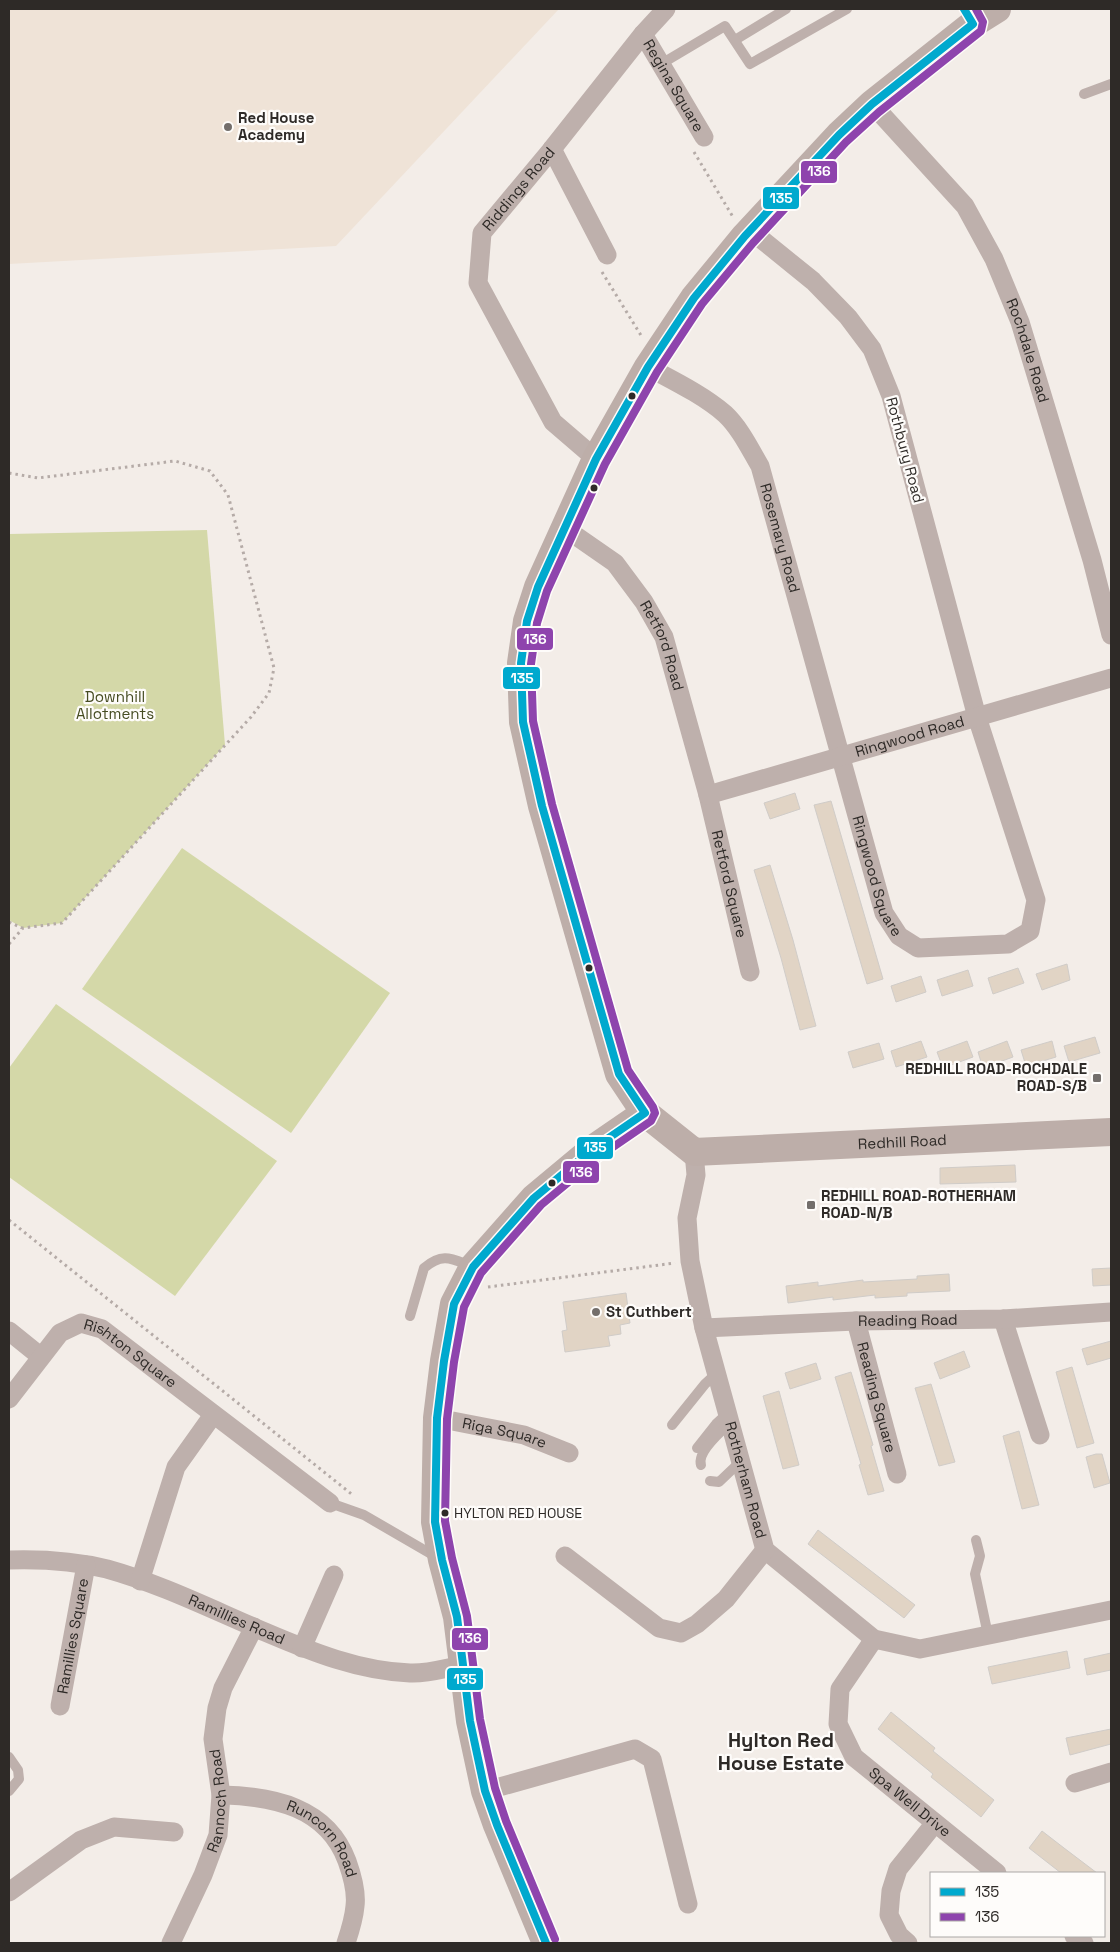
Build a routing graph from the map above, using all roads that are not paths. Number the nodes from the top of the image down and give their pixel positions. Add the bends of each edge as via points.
1 (666, 9) edge
2 (786, 9) edge
3 (847, 9) edge
4 (997, 9) edge
5 (968, 16) edge
6 (643, 34) junction
7 (735, 40) junction
8 (661, 64) junction
9 (1111, 84) edge
10 (1084, 94) dead end
11 (872, 104) junction
12 (704, 137) road end
13 (552, 149) junction
14 (747, 233) junction
15 (606, 254) road end
16 (652, 362) junction
17 (596, 459) junction
18 (566, 529) junction
19 (1111, 635) edge
20 (1111, 678) edge
21 (977, 717) junction
22 (841, 757) junction
23 (708, 795) junction
24 (750, 972) dead end
25 (645, 1113) junction
26 (1111, 1132) edge
27 (694, 1152) junction
28 (467, 1278) junction
29 (1111, 1312) edge
30 (410, 1316) dead end
31 (1003, 1319) junction
32 (856, 1321) junction
33 (704, 1328) junction
34 (9, 1331) edge
35 (40, 1356) junction
36 (717, 1373) junction
37 (9, 1399) edge
38 (213, 1415) junction
39 (437, 1418) junction
40 (729, 1418) junction
41 (672, 1425) dead end
42 (1040, 1436) dead end
43 (697, 1448) dead end
44 (569, 1454) dead end
45 (740, 1462) junction
46 (701, 1465) dead end
47 (897, 1474) dead end
48 (710, 1481) dead end
49 (330, 1503) joint
50 (976, 1540) dead end
51 (765, 1550) junction
52 (565, 1556) dead end
53 (9, 1560) edge
54 (442, 1560) junction
55 (86, 1565) junction
56 (334, 1575) dead end
57 (140, 1581) junction
58 (1111, 1610) edge
59 (254, 1627) junction
60 (988, 1635) junction
61 (874, 1639) junction
62 (302, 1648) junction
63 (463, 1665) junction
64 (60, 1706) dead end
65 (9, 1757) edge
66 (1111, 1772) edge
67 (1076, 1783) dead end
68 (9, 1791) edge
69 (485, 1791) junction
70 (221, 1795) junction
71 (935, 1823) junction
72 (174, 1832) dead end
73 (996, 1872) edge
74 (12, 1883) edge
75 (688, 1904) dead end
76 (171, 1943) edge
77 (346, 1943) edge
78 (546, 1943) edge
79 (908, 1943) edge

1 - 6 street, Riddings Road
2 - 7 lane
3 - 7 lane via 750,64
4 - 5 street
5 - 11 street
6 - 8 street, Regina Square
6 - 13 street, Riddings Road
7 - 8 lane via 726,26
8 - 12 street, Regina Square
9 - 10 lane
11 - 14 street
11 - 19 street, Rochdale Road via 964,206 994,259 1020,322 1092,560
13 - 15 street
13 - 17 street, Riddings Road via 482,233 478,282 553,422
14 - 16 street via 694,298
14 - 21 street, Rothbury Road via 813,281 848,317 872,349 891,396
16 - 17 street
16 - 22 street, Rosemary Road via 726,415 760,466
17 - 18 street
18 - 23 street, Retford Road via 615,563 644,602 664,637
18 - 25 street via 538,587 527,620 521,663 523,722 542,806 619,1074
20 - 21 street, Ringwood Road
21 - 22 street, Ringwood Road
21 - 22 street, Ringwood Square via 1036,900 1030,931 1008,944 918,948 899,936 884,913
22 - 23 street, Ringwood Road
23 - 24 street, Retford Square
25 - 27 street
25 - 28 street via 594,1148 534,1198
26 - 27 street, Redhill Road
27 - 33 street, Rotherham Road via 696,1175 688,1218 690,1261
28 - 30 lane via 448,1257 429,1264 424,1268
28 - 39 street via 454,1304
29 - 31 street, Reading Road
31 - 32 street, Reading Road
31 - 42 street
32 - 33 street, Reading Road
32 - 47 street, Reading Square
33 - 36 street, Rotherham Road
34 - 35 street
35 - 37 street, Rishton Square
35 - 38 street, Rishton Square via 60,1333 81,1323 102,1329
36 - 40 street, Rotherham Road
36 - 41 lane
38 - 49 street, Rishton Square
38 - 57 street via 176,1467
39 - 44 street, Riga Square via 524,1435
39 - 54 street via 435,1522
40 - 43 lane via 716,1424
40 - 45 street, Rotherham Road
40 - 46 lane via 702,1455
45 - 48 lane via 719,1482
45 - 51 street, Rotherham Road
49 - 54 lane via 364,1515
50 - 60 lane via 980,1556 975,1574
51 - 52 street via 726,1599 681,1633 659,1628
51 - 61 street, Rotherham Road
53 - 55 street, Ramillies Road via 36,1559
54 - 63 street via 457,1617
55 - 57 street, Ramillies Road
55 - 64 street, Ramillies Square
56 - 62 street
57 - 59 street, Ramillies Road
58 - 60 street, Rotherham Road
59 - 62 street, Ramillies Road
59 - 70 street, Rannoch Road via 223,1688 217,1708 214,1739
60 - 61 street, Rotherham Road via 920,1649
61 - 71 street, Spa Well Drive via 840,1689 838,1724 854,1757
62 - 63 street, Ramillies Road via 365,1668 412,1673
63 - 69 street via 470,1721
65 - 68 lane via 18,1770 19,1779
66 - 67 street
69 - 75 street via 636,1749 652,1758
69 - 78 street
70 - 76 street, Rannoch Road via 218,1835
70 - 77 street, Runcorn Road via 277,1801 302,1810 327,1826 343,1850 353,1875 356,1905
71 - 73 street, Spa Well Drive
71 - 79 street via 898,1868 892,1891 889,1916
72 - 74 street via 114,1828 81,1840

